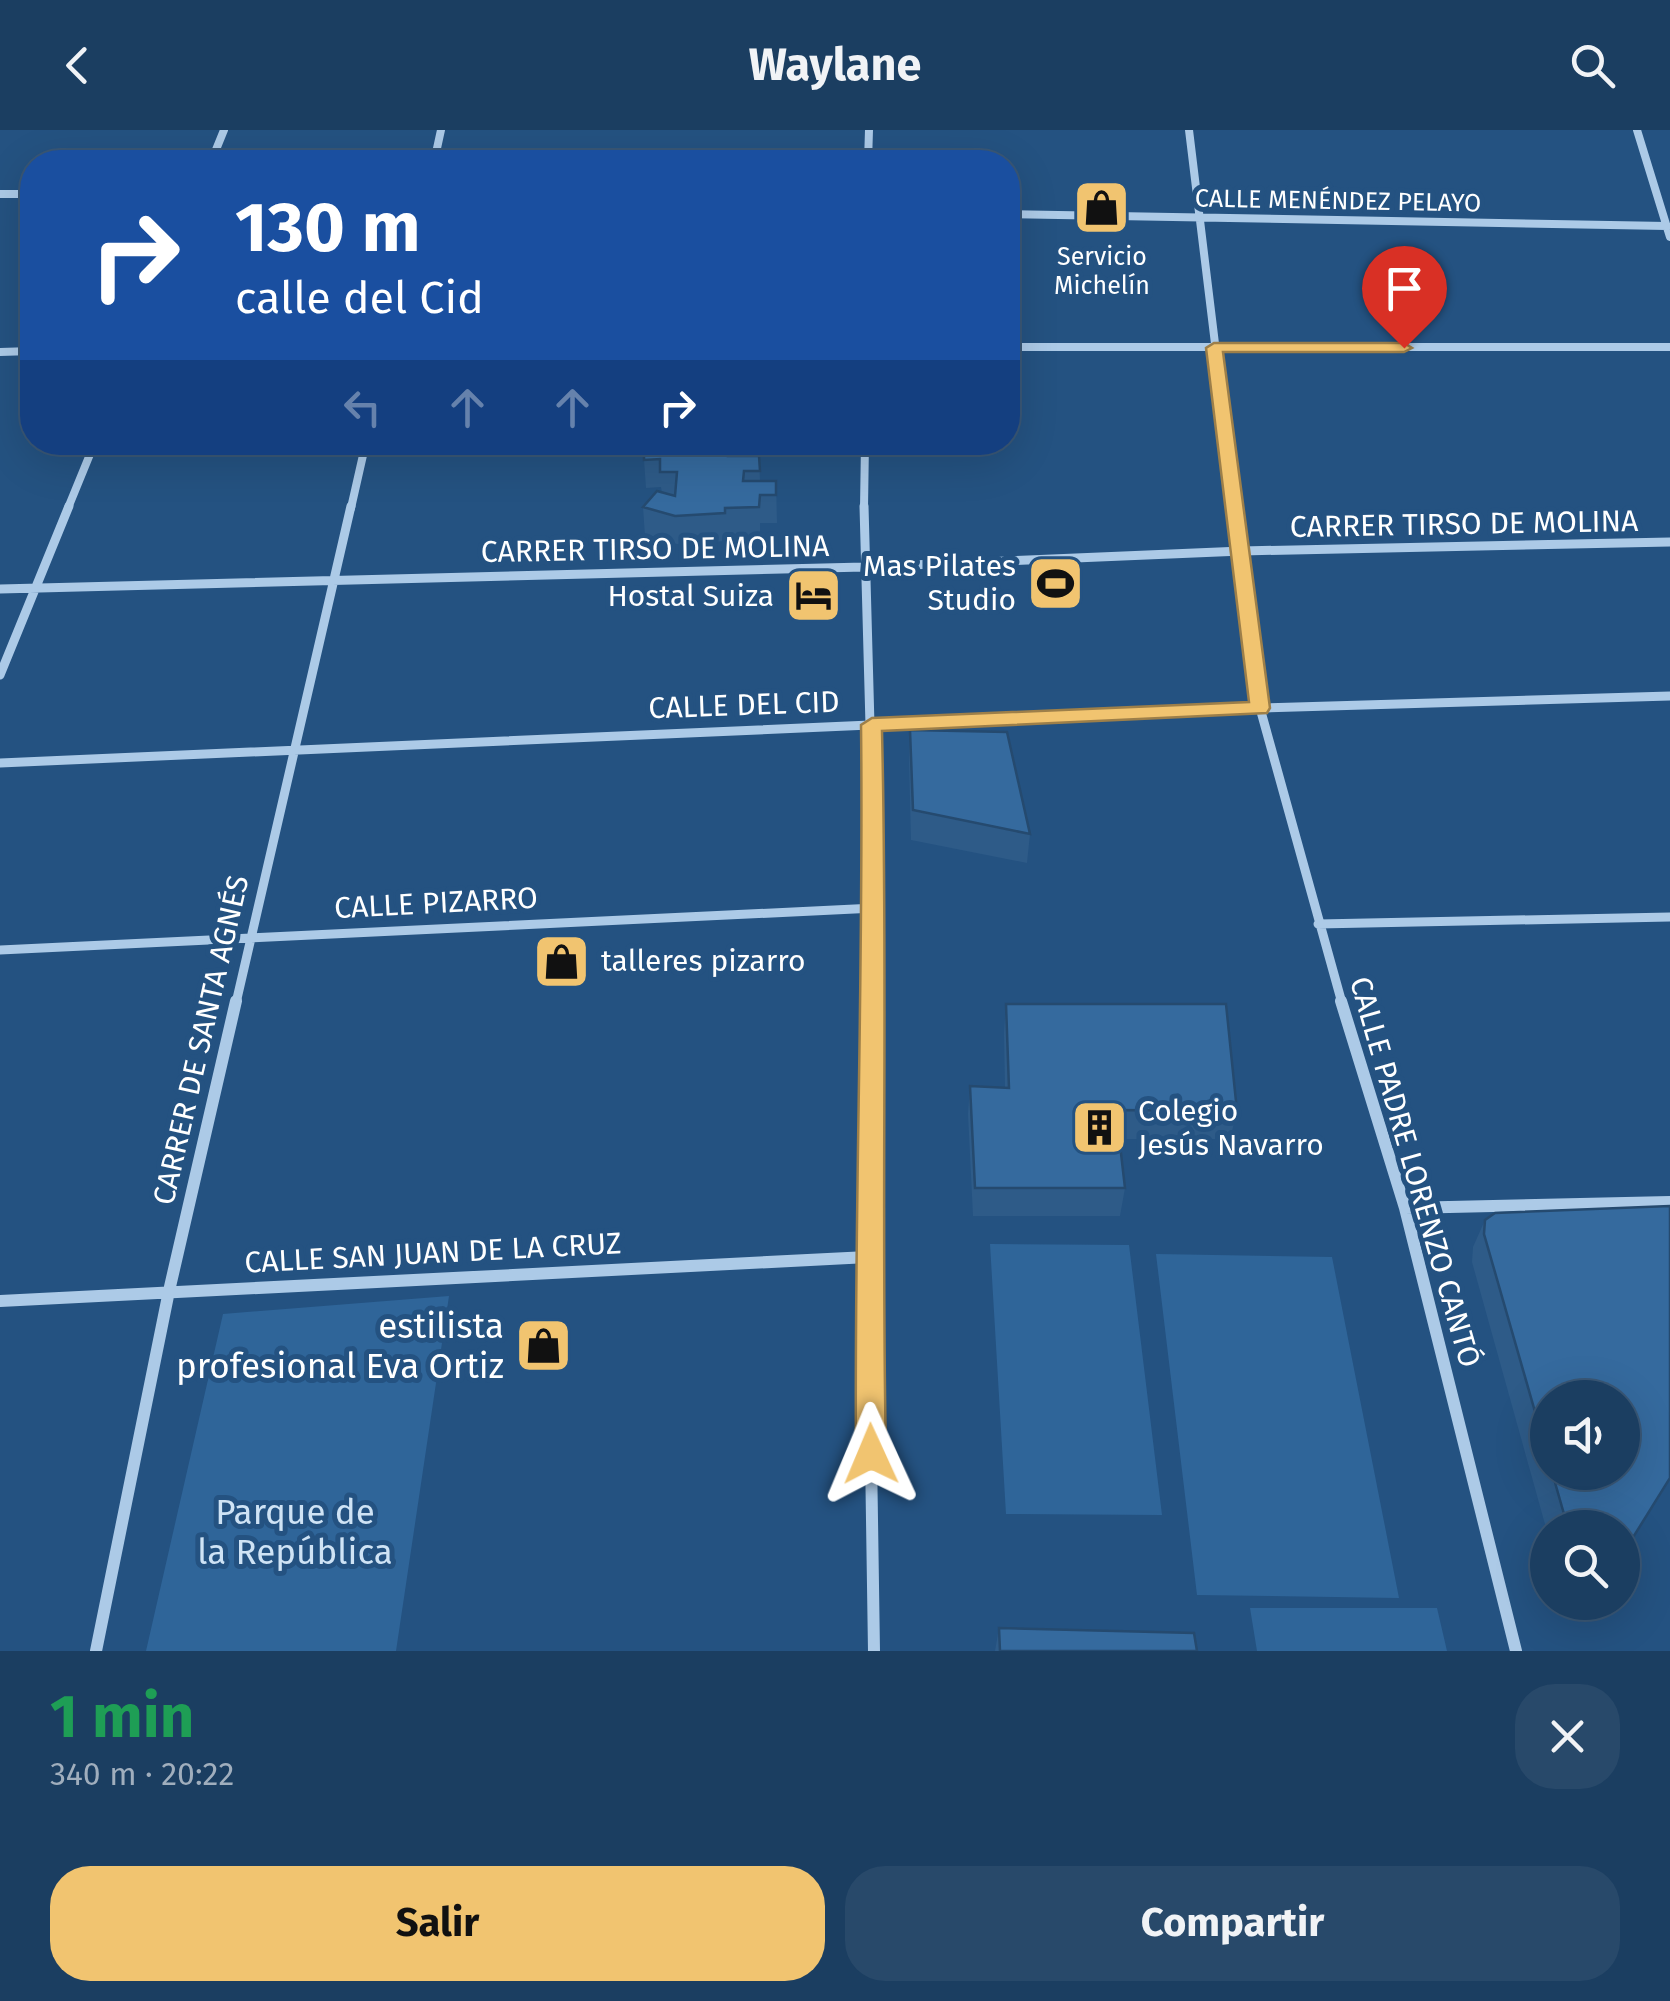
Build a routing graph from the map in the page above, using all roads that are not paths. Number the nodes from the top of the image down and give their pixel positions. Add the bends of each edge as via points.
1 (1189, 130) edge
2 (1637, 130) edge
3 (1020, 214) edge
4 (1200, 218) junction
5 (1667, 222) edge
6 (1670, 237) edge
7 (1020, 348) edge
8 (1214, 348) junction
9 (1670, 348) edge
10 (89, 455) edge
11 (363, 455) edge
12 (864, 455) edge
13 (1670, 542) edge
14 (1242, 550) junction
15 (864, 567) junction
16 (334, 580) junction
17 (36, 588) junction
18 (0, 589) edge
19 (0, 675) edge
20 (1670, 696) edge
21 (1260, 708) junction
22 (872, 725) junction
23 (293, 750) junction
24 (0, 762) edge
25 (875, 908) junction
26 (1670, 918) edge
27 (1318, 924) junction
28 (252, 936) junction
29 (0, 950) edge
30 (1670, 1202) edge
31 (1405, 1208) junction
32 (868, 1257) junction
33 (169, 1291) junction
34 (0, 1301) edge
35 (96, 1651) edge
36 (874, 1651) edge
37 (1516, 1651) edge

1 - 4 street
2 - 5 street
3 - 4 street, CALLE MENÉNDEZ PELAYO
4 - 5 street, CALLE MENÉNDEZ PELAYO
4 - 8 street
5 - 6 street
7 - 8 street
8 - 9 street
8 - 14 street
10 - 17 street
11 - 16 street, CARRER DE SANTA AGNÉS
12 - 15 street
13 - 14 street, CARRER TIRSO DE MOLINA
14 - 15 street, CARRER TIRSO DE MOLINA
14 - 21 street
15 - 16 street, CARRER TIRSO DE MOLINA
15 - 22 street
16 - 17 street, CARRER TIRSO DE MOLINA
16 - 23 street, CARRER DE SANTA AGNÉS
17 - 18 street, CARRER TIRSO DE MOLINA
17 - 19 street
20 - 21 street, CALLE DEL CID
21 - 22 street, CALLE DEL CID
21 - 27 street, CALLE PADRE LORENZO CANTÓ
22 - 23 street, CALLE DEL CID
22 - 25 street
23 - 24 street, CALLE DEL CID
23 - 28 street, CARRER DE SANTA AGNÉS
25 - 28 street, CALLE PIZARRO
25 - 32 street
26 - 27 street
27 - 31 street, CALLE PADRE LORENZO CANTÓ
28 - 29 street, CALLE PIZARRO
28 - 33 street, CARRER DE SANTA AGNÉS
30 - 31 street
31 - 37 street, CALLE PADRE LORENZO CANTÓ
32 - 33 street, CALLE SAN JUAN DE LA CRUZ
32 - 36 street
33 - 34 street, CALLE SAN JUAN DE LA CRUZ
33 - 35 street, CARRER DE SANTA AGNÉS

